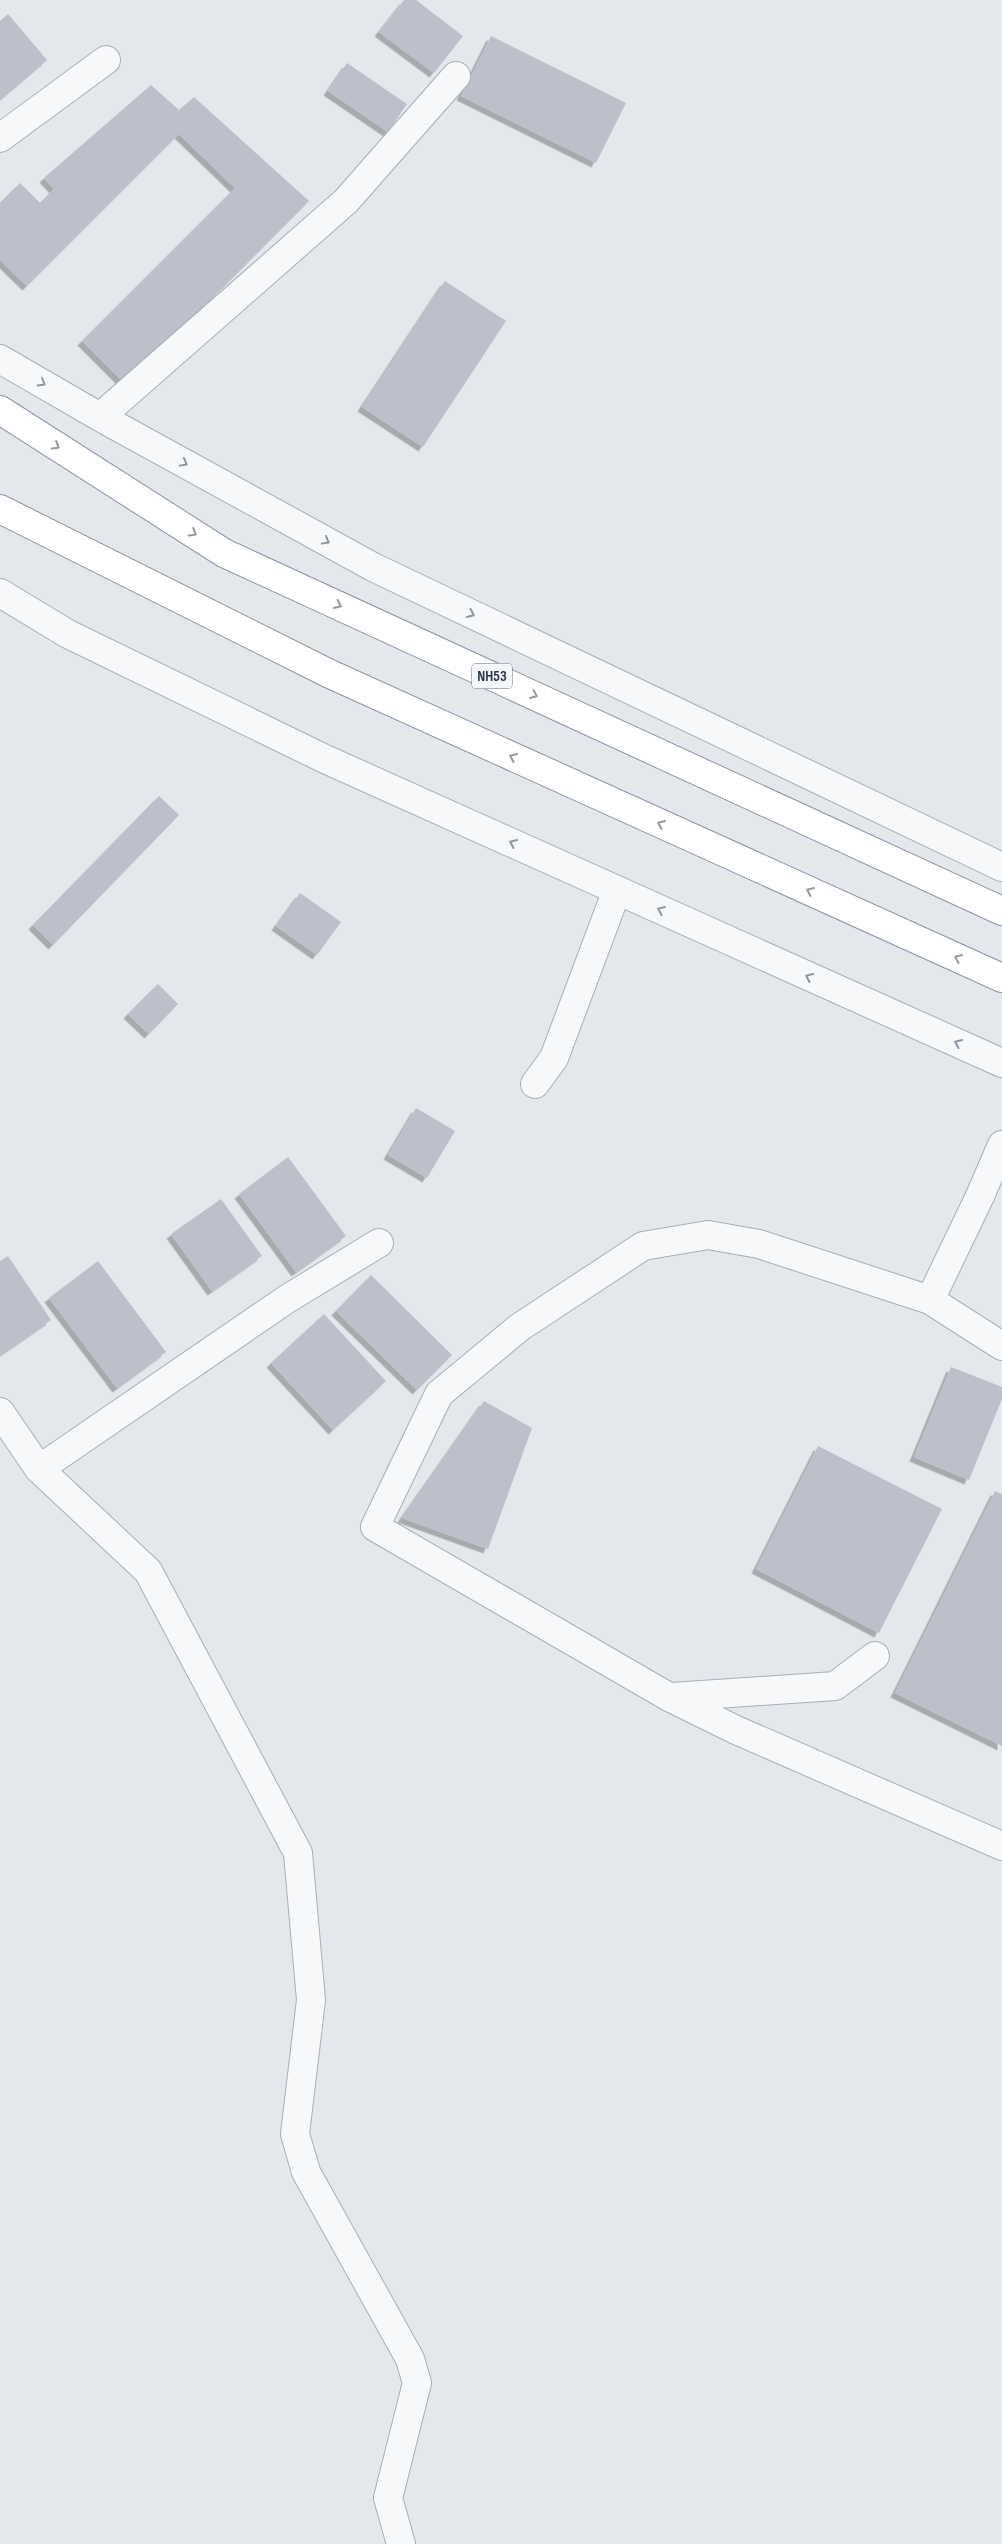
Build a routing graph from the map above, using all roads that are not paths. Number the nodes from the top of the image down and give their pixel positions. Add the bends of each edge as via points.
1 (106, 60) dead end
2 (456, 76) dead end
3 (0, 138) edge
4 (0, 359) edge
5 (0, 410) edge
6 (100, 417) junction
7 (0, 509) edge
8 (0, 593) edge
9 (1002, 867) edge
10 (617, 890) junction
11 (1002, 911) edge
12 (1002, 978) edge
13 (1002, 1063) edge
14 (535, 1084) dead end
15 (1002, 1144) edge
16 (379, 1243) dead end
17 (930, 1300) junction
18 (1002, 1346) edge
19 (0, 1412) edge
20 (38, 1469) junction
21 (875, 1656) dead end
22 (668, 1697) junction
23 (1002, 1846) edge
24 (401, 2544) edge

1 - 3 street
2 - 6 street via 346,201
4 -> 6 street
5 -> 11 highway, NH53 via 224,553
6 -> 9 street via 373,567
12 -> 7 highway via 330,674
10 -> 8 street via 316,754 68,634
13 -> 10 street
10 - 14 street via 554,1058
15 - 17 street
16 - 20 street via 287,1299
17 - 18 street
17 - 22 street via 759,1244 708,1235 643,1246 520,1326 439,1394 375,1527
19 - 20 street
20 - 24 street via 148,1571 298,1852 311,2000 295,2134 306,2172 410,2359 418,2383 388,2498
21 - 22 street via 835,1686
22 - 23 street

